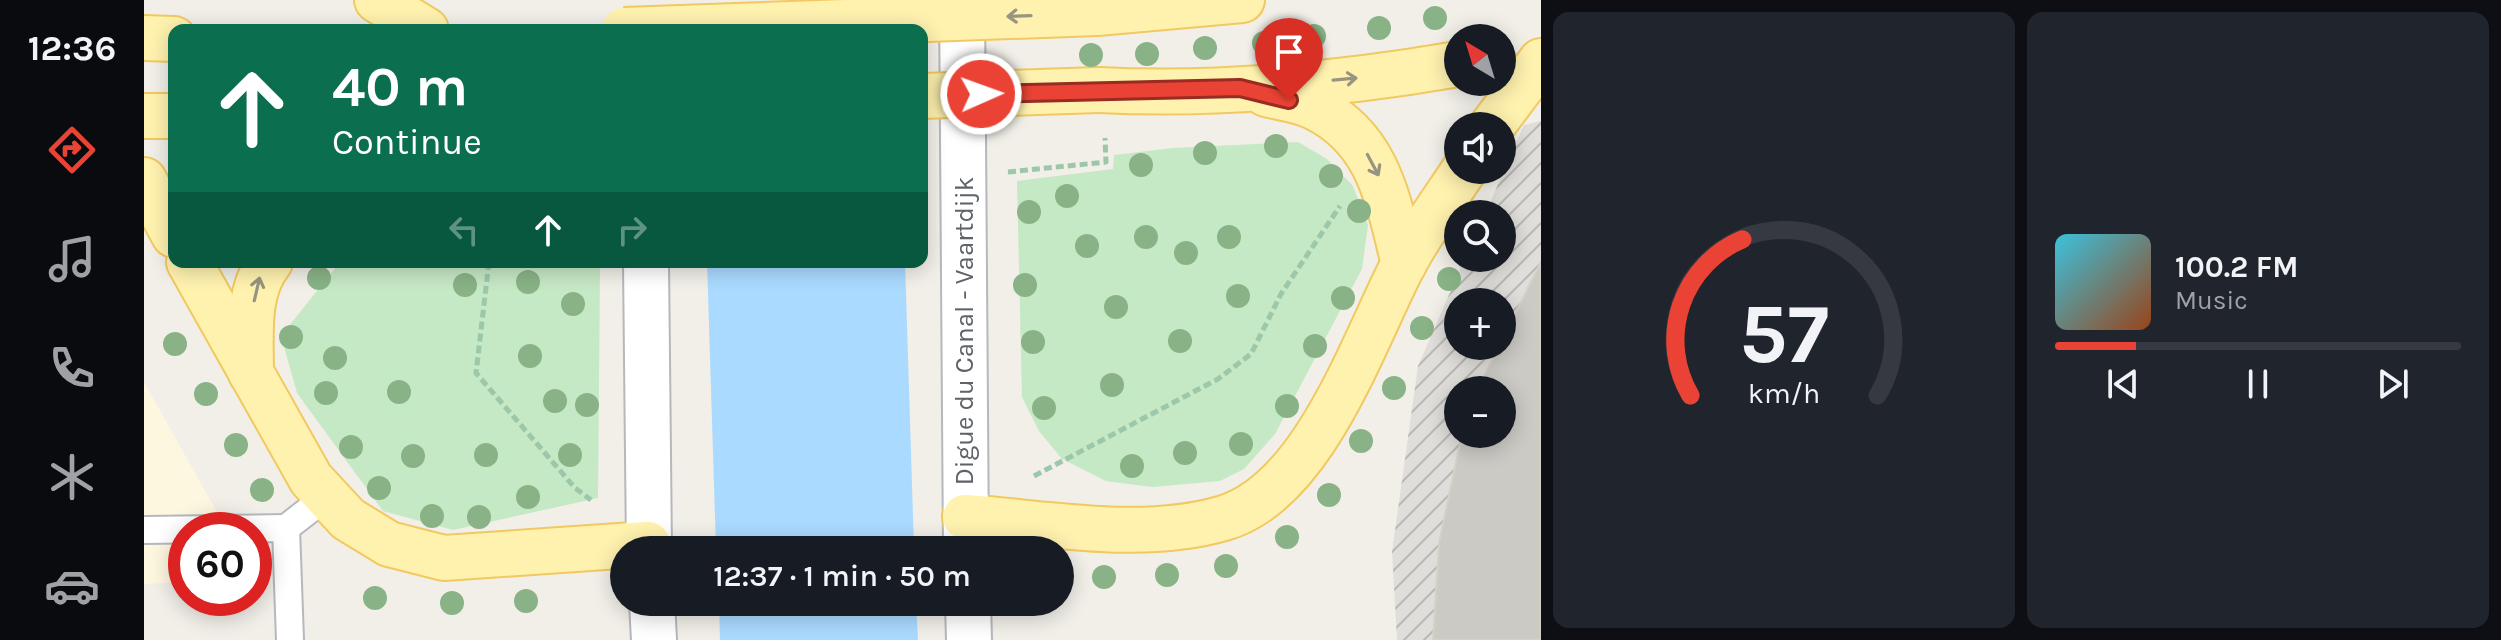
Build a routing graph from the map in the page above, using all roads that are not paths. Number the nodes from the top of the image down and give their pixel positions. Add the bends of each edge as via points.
1 (377, 0) edge
2 (634, 0) edge
3 (962, 0) edge
4 (1242, 0) edge
5 (416, 24) edge
6 (639, 24) edge
7 (791, 24) edge
8 (144, 38) edge
9 (168, 39) edge
10 (1541, 49) edge
11 (1516, 53) edge
12 (1541, 61) edge
13 (1444, 66) edge
14 (1240, 88) junction
15 (928, 96) edge
16 (1503, 112) edge
17 (144, 116) edge
18 (168, 116) edge
19 (144, 180) edge
20 (1455, 184) edge
21 (168, 224) edge
22 (1404, 264) junction
23 (192, 268) edge
24 (265, 268) edge
25 (646, 268) edge
26 (251, 376) junction
27 (327, 496) junction
28 (286, 528) junction
29 (144, 530) edge
30 (966, 534) edge
31 (648, 536) edge
32 (610, 549) edge
33 (653, 616) edge
34 (968, 616) edge
35 (290, 640) edge
36 (654, 640) edge
37 (969, 640) edge

1 - 5 main road
2 - 6 street
3 - 30 street, Digue du Canal - Vaartdijk
4 -> 7 main road, bridge via 1097,13
8 - 9 main road
10 - 11 main road
12 - 16 main road
14 -> 13 main road
14 - 15 main road, bridge
14 -> 22 main road via 1313,106 1358,136 1379,176
17 - 18 main road
19 - 21 main road
20 - 22 main road
22 - 30 main road via 1341,393 1304,457 1277,488 1226,517 1166,527
23 - 26 main road
26 -> 24 main road via 251,316
25 - 31 street
26 - 27 main road via 311,479
27 - 28 lane
27 - 32 main road via 348,519 389,544 444,558
28 - 29 lane
28 - 35 lane
33 - 36 street
34 - 37 street

